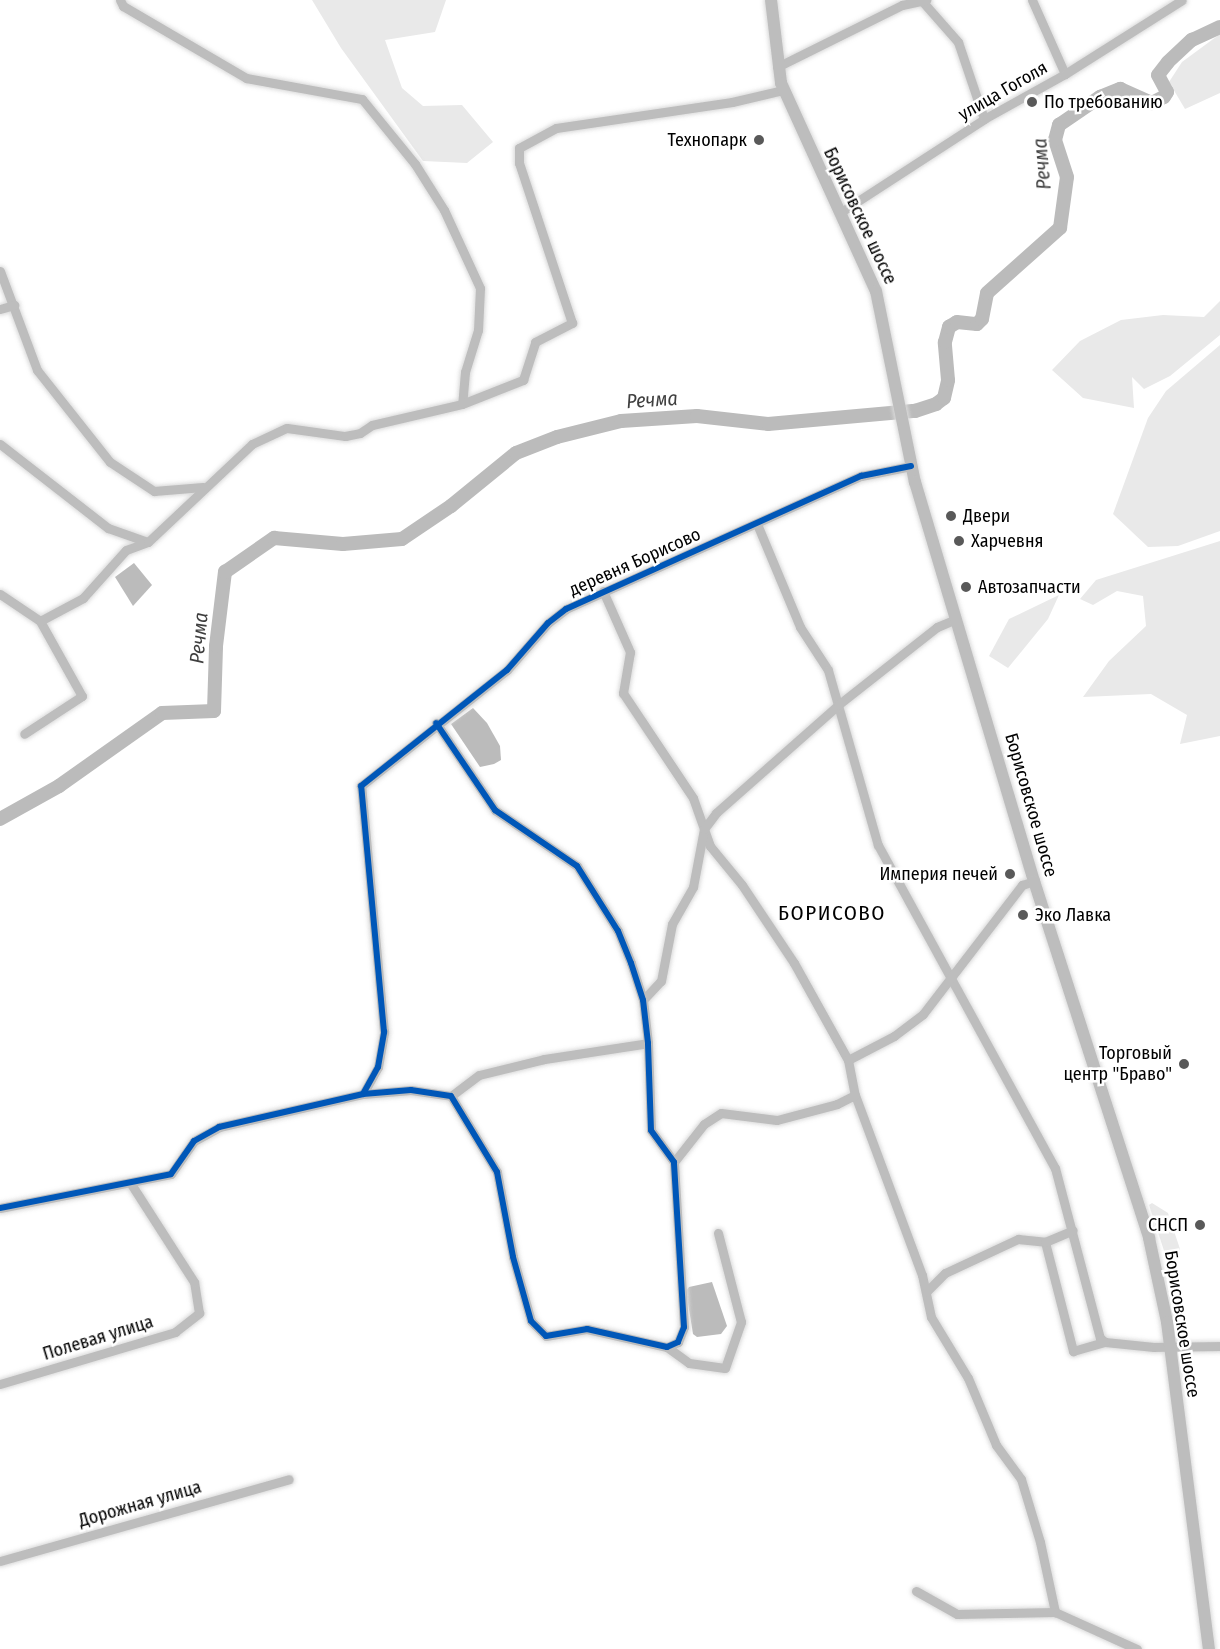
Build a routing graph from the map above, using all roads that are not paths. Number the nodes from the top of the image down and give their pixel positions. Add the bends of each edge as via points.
1 (120, 0) edge
2 (771, 0) edge
3 (924, 0) edge
4 (1032, 0) edge
5 (1182, 0) edge
6 (777, 67) junction
7 (1065, 74) junction
8 (783, 90) junction
9 (984, 119) junction
10 (841, 212) junction
11 (0, 271) edge
12 (14, 305) junction
13 (0, 309) edge
14 (462, 404) junction
15 (0, 444) edge
16 (911, 466) junction
17 (203, 487) junction
18 (757, 524) junction
19 (148, 542) junction
20 (603, 591) junction
21 (0, 594) edge
22 (4, 605) edge
23 (956, 619) junction
24 (40, 621) junction
25 (838, 705) junction
26 (436, 723) junction
27 (24, 734) dead end
28 (704, 829) junction
29 (1034, 881) junction
30 (952, 979) junction
31 (643, 1000) junction
32 (648, 1043) junction
33 (848, 1060) junction
34 (363, 1094) junction
35 (855, 1095) junction
36 (451, 1096) junction
37 (674, 1162) junction
38 (131, 1184) junction
39 (0, 1208) edge
40 (1072, 1230) junction
41 (718, 1233) dead end
42 (1045, 1242) junction
43 (926, 1292) junction
44 (1105, 1342) junction
45 (1220, 1346) edge
46 (667, 1347) junction
47 (1170, 1348) junction
48 (0, 1384) edge
49 (288, 1479) dead end
50 (0, 1561) edge
51 (916, 1591) dead end
52 (1055, 1612) junction
53 (1137, 1649) edge
54 (1209, 1649) edge

1 - 14 street via 123,6 246,78 362,99 415,164 444,210 480,288 478,330 465,372
2 - 6 main road, Борисовское шоссе
3 - 6 street via 902,5
3 - 9 street via 958,42
4 - 7 street
5 - 7 street, улица Гоголя
6 - 8 main road, Борисовское шоссе
7 - 9 street, улица Гоголя
8 - 10 main road, Борисовское шоссе
8 - 14 street via 732,102 556,128 519,148 519,163 572,322 535,342 523,380
9 - 10 street, улица Гоголя
10 - 16 main road, Борисовское шоссе via 878,299
11 - 12 street
12 - 13 street
12 - 17 street via 37,370 110,462 154,491
14 - 17 street via 372,425 345,436 287,428 252,444
15 - 19 street via 108,528
16 - 18 street, деревня Борисово via 861,476
16 - 23 main road, Борисовское шоссе
17 - 19 street
18 - 20 street, деревня Борисово
18 - 25 street via 800,627 828,670
19 - 24 street via 126,550 83,598
20 - 26 street, деревня Борисово via 566,609 548,623 507,670
20 - 28 street via 630,652 623,693 639,723 693,798
21 - 22 street
22 - 24 street
23 - 25 street via 938,627
23 - 29 main road, Борисовское шоссе
24 - 27 street via 82,696
25 - 28 street
25 - 30 street via 878,845
26 - 31 street via 495,810 578,866 618,931
26 - 34 street, деревня Борисово via 361,786 384,1032 378,1067
28 - 31 street via 693,887 672,924 661,981
28 - 33 street via 710,846 742,885 794,963
29 - 30 street via 1022,885
29 - 47 main road, Борисовское шоссе via 1149,1239
30 - 33 street via 923,1014 894,1036
30 - 40 street via 1055,1168
31 - 32 street
32 - 36 street via 544,1059 479,1075
32 - 37 street via 651,1130
33 - 35 street
34 - 36 street via 411,1090
34 - 38 street via 219,1127 194,1141 171,1174
35 - 37 street via 837,1104 777,1120 721,1113 704,1124
35 - 43 street
36 - 46 street via 497,1172 513,1257 531,1321 546,1336 587,1329
37 - 46 street via 684,1327 678,1342
38 - 39 street via 92,1187
38 - 48 street, Полевая улица via 194,1282 199,1313 175,1332
40 - 42 street
40 - 44 street via 1100,1338
41 - 46 street via 741,1322 725,1368 689,1363
42 - 43 street via 1018,1239 945,1273
42 - 44 street via 1073,1351
43 - 52 street via 932,1317 968,1378 996,1445 1021,1479 1041,1542
44 - 47 street
45 - 47 street
47 - 54 main road, Борисовское шоссе
49 - 50 street, Дорожная улица
51 - 52 street via 957,1614
52 - 53 street

